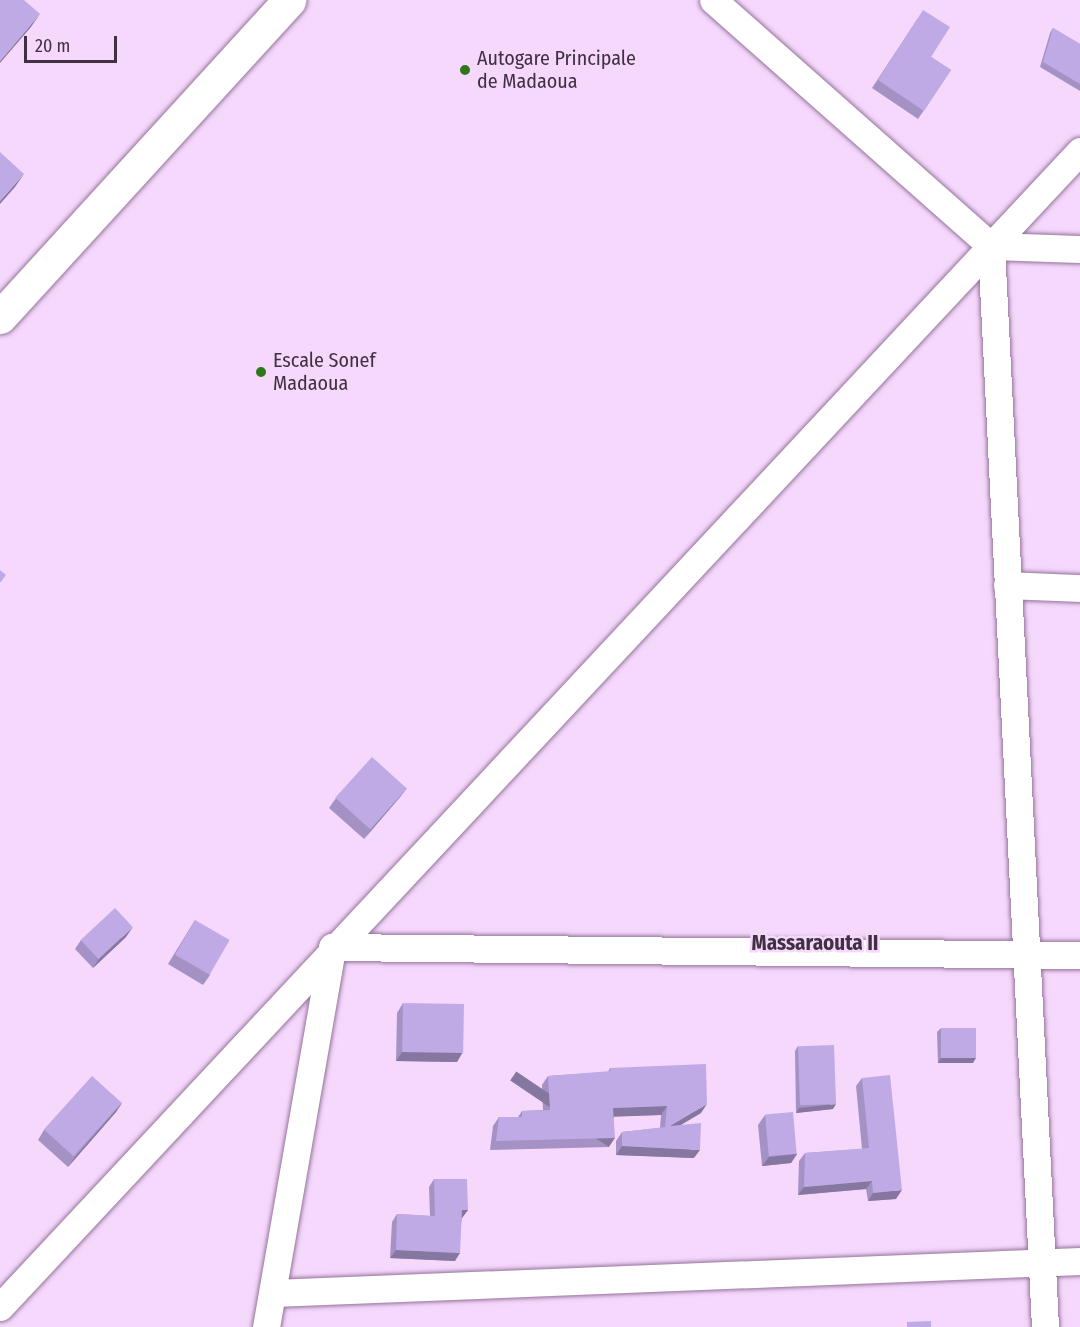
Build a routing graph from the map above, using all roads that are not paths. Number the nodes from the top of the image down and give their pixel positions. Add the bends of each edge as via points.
1 (289, 0) edge
2 (713, 0) edge
3 (1080, 151) edge
4 (991, 246) junction
5 (1080, 249) edge
6 (0, 316) edge
7 (1007, 585) junction
8 (1080, 588) edge
9 (332, 947) junction
10 (1026, 955) junction
11 (1080, 955) edge
12 (1080, 1262) edge
13 (1042, 1263) junction
14 (273, 1293) junction
15 (0, 1307) edge
16 (266, 1327) edge
17 (1045, 1327) edge

1 - 6 highway
2 - 4 street
3 - 4 street
4 - 5 street
4 - 7 street
4 - 9 street
7 - 8 street
7 - 10 street
9 - 10 street
9 - 14 street
9 - 15 street
10 - 11 street
10 - 13 street
12 - 13 street
13 - 14 street
13 - 17 street
14 - 16 street

